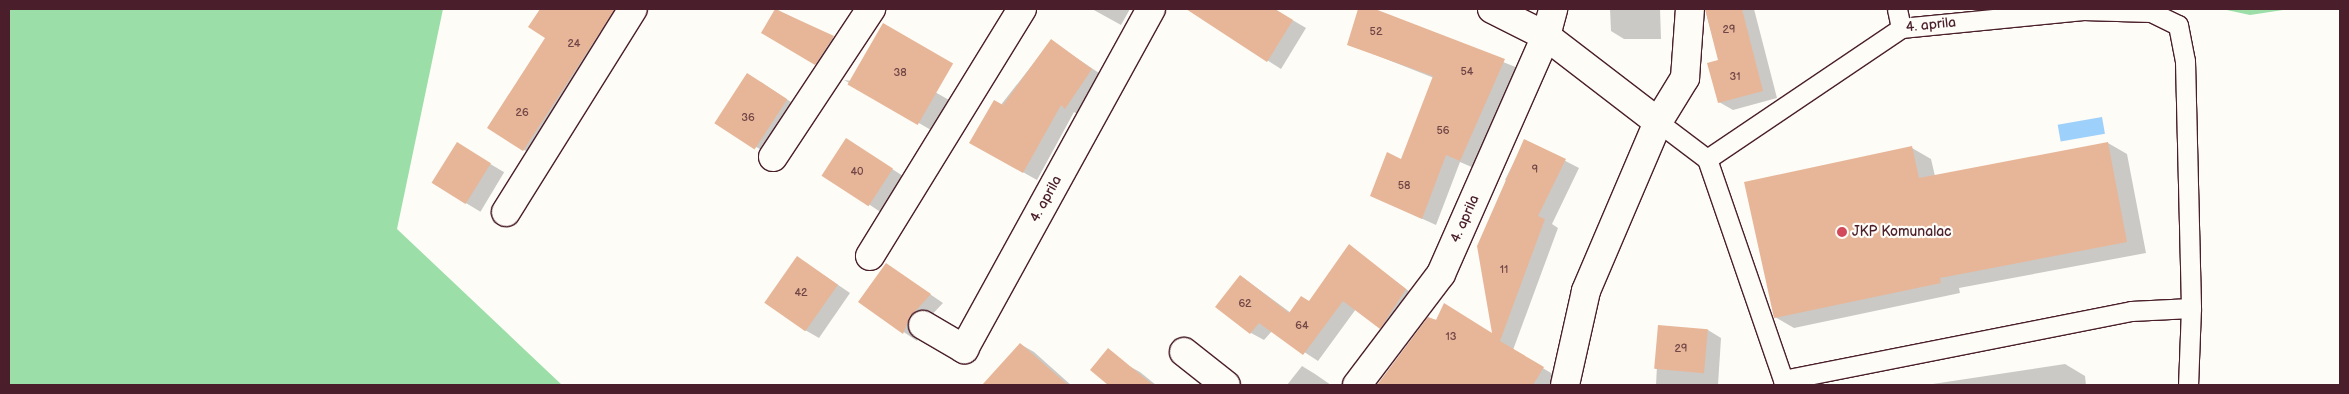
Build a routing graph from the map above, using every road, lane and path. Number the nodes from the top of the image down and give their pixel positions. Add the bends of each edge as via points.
1 (633, 9) edge
2 (871, 9) edge
3 (1022, 9) edge
4 (1151, 9) edge
5 (1492, 9) edge
6 (1553, 9) edge
7 (1690, 9) edge
8 (1897, 9) edge
9 (1901, 28) junction
10 (1546, 36) junction
11 (1658, 122) junction
12 (773, 157) dead end
13 (1706, 159) junction
14 (506, 212) dead end
15 (870, 256) dead end
16 (2191, 308) junction
17 (923, 325) dead end
18 (1184, 352) dead end
19 (1784, 382) edge
20 (1226, 385) edge
21 (1357, 385) edge
22 (1565, 385) edge
23 (2188, 385) edge

1 - 14 street
2 - 12 street
3 - 15 street
4 - 17 street, 4. aprila via 964,349
5 - 10 street
6 - 10 street, 4. aprila
7 - 11 street via 1685,78
8 - 9 lane
9 - 13 lane, 4. aprila
9 - 16 lane, 4. aprila via 2083,10 2151,12 2178,25 2185,61
10 - 11 street
10 - 21 street, 4. aprila via 1441,274
11 - 13 lane
11 - 22 street via 1586,291
13 - 19 lane
16 - 19 lane via 2131,311
16 - 23 lane
18 - 20 street

